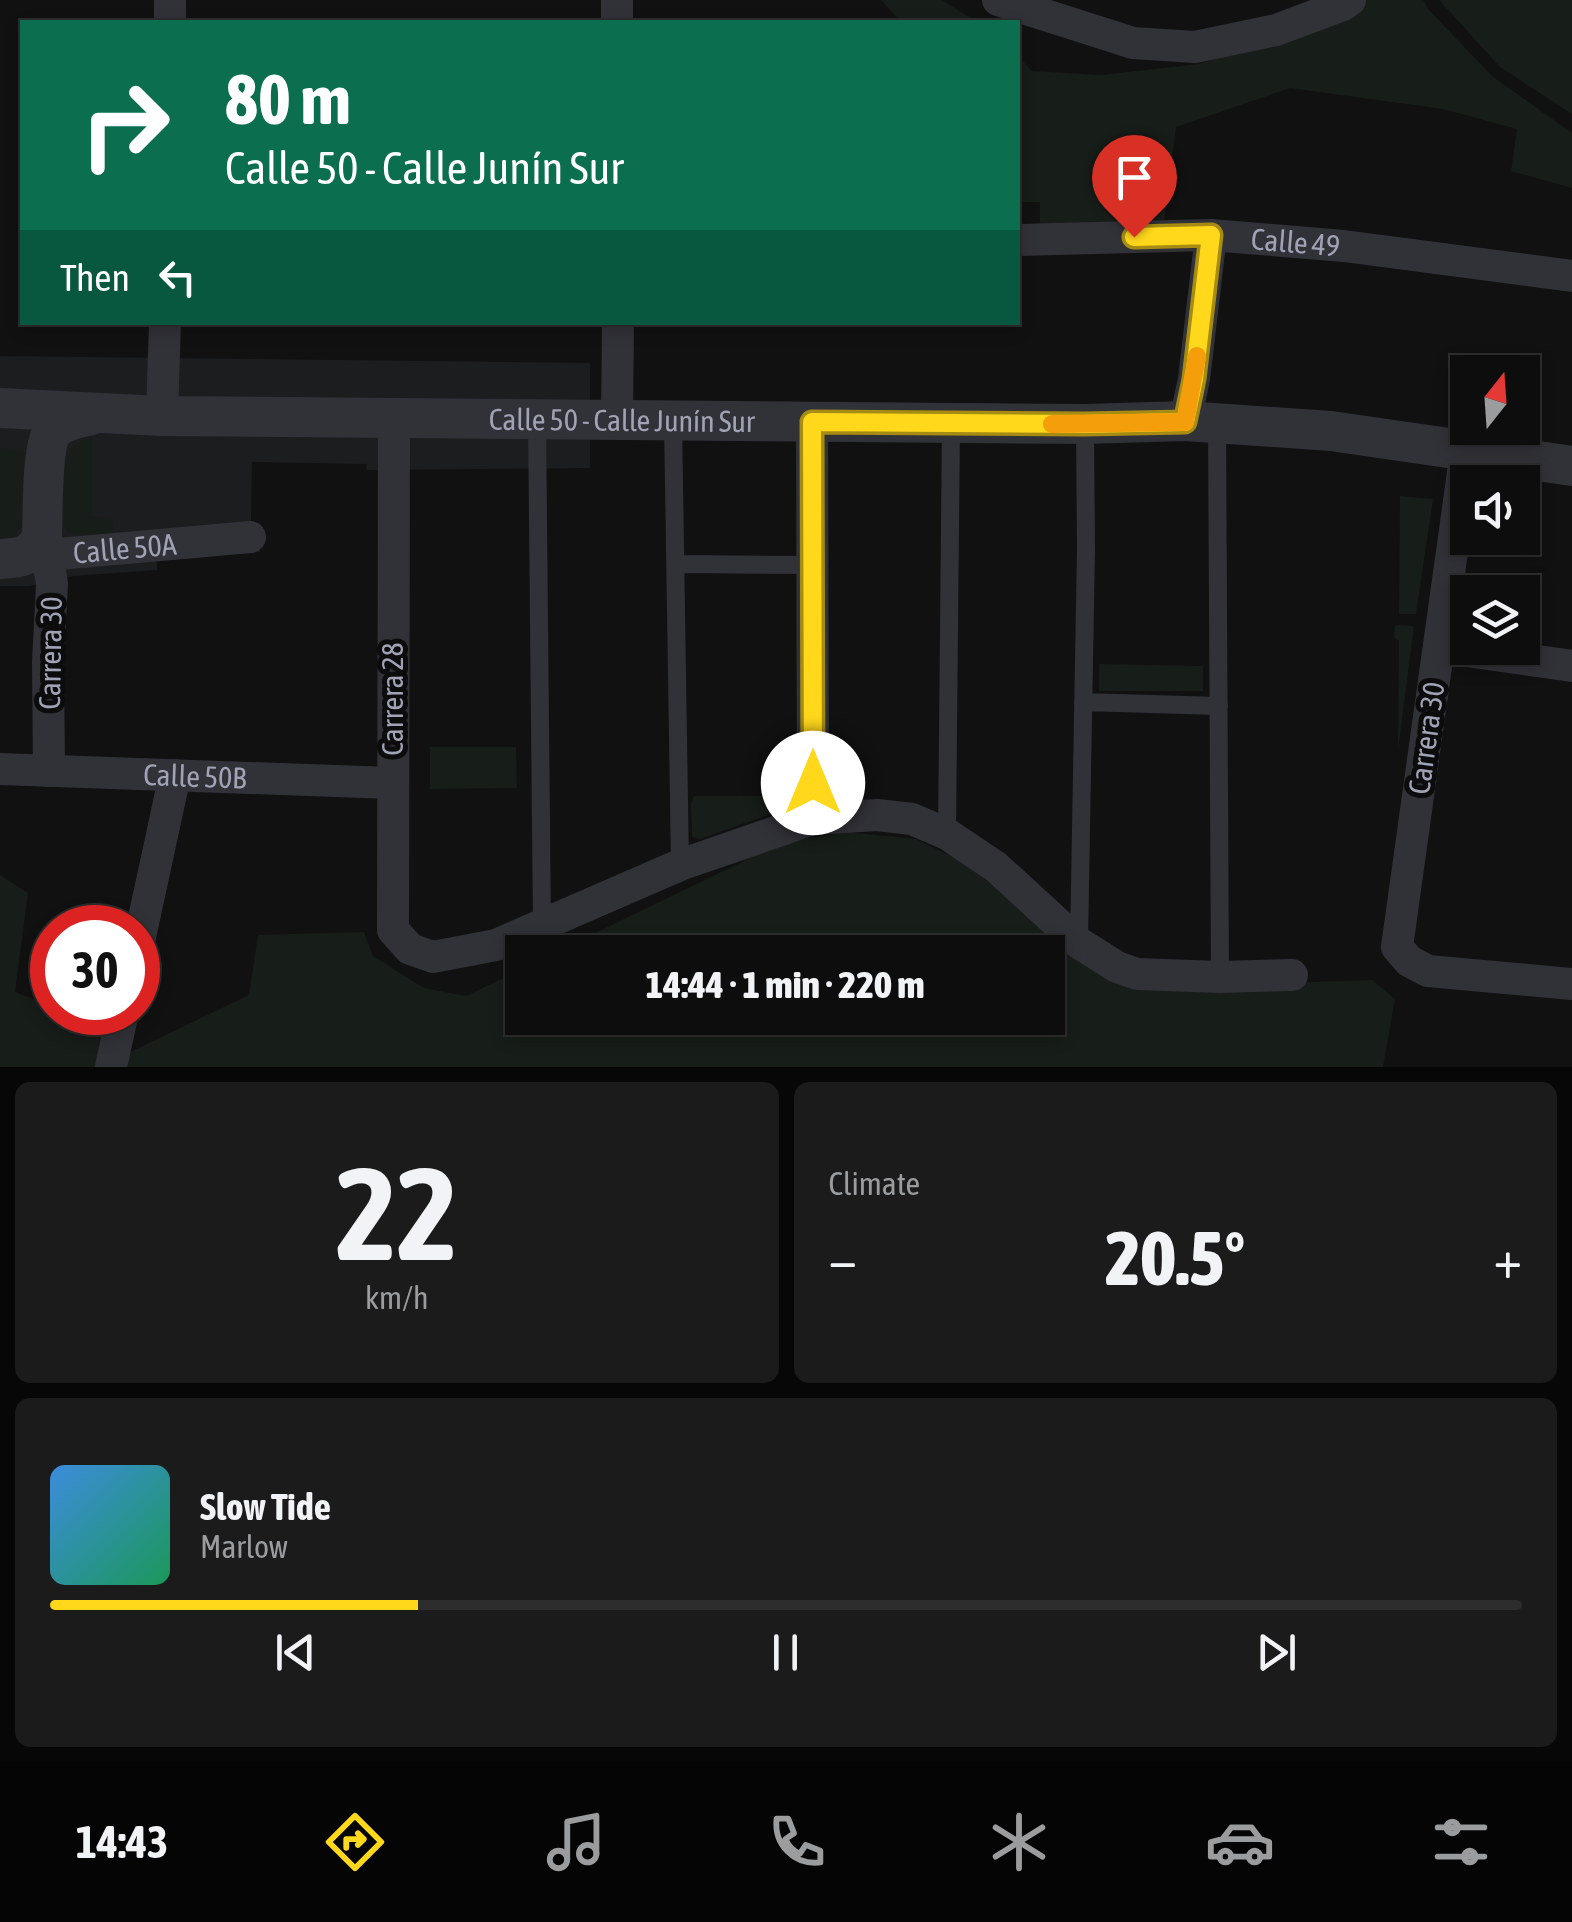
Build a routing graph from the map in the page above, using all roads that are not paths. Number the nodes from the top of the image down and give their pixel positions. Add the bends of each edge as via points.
1 (998, 0) edge
2 (1350, 0) edge
3 (1211, 235) junction
4 (1020, 240) edge
5 (1572, 276) edge
6 (165, 325) edge
7 (618, 325) edge
8 (100, 413) junction
9 (10, 414) edge
10 (162, 416) junction
11 (394, 418) junction
12 (537, 418) junction
13 (618, 418) junction
14 (673, 419) junction
15 (812, 422) junction
16 (951, 423) junction
17 (1201, 423) junction
18 (1084, 424) junction
19 (1466, 451) junction
20 (1572, 466) edge
21 (250, 537) dead end
22 (27, 553) edge
23 (676, 564) junction
24 (812, 565) junction
25 (1439, 647) junction
26 (1572, 666) edge
27 (1084, 702) junction
28 (1219, 706) junction
29 (0, 769) edge
30 (49, 770) junction
31 (175, 775) junction
32 (391, 783) junction
33 (814, 819) junction
34 (948, 834) junction
35 (680, 865) junction
36 (147, 905) edge
37 (542, 926) junction
38 (1079, 942) junction
39 (1292, 975) dead end
40 (1220, 977) junction
41 (1572, 984) edge
42 (118, 1035) edge
43 (111, 1067) edge

1 - 2 street via 1133,43 1195,47 1276,30
3 - 4 street, Calle 49
3 - 5 street, Calle 49
3 - 17 street via 1194,379
6 - 10 street
7 - 13 street
8 - 9 street, Calle 50 - Calle Junín Sur
8 - 10 street, Calle 50 - Calle Junín Sur
8 - 22 street, Carrera 30 via 67,421 46,445
10 - 11 street, Calle 50 - Calle Junín Sur
11 - 12 street, Calle 50 - Calle Junín Sur
11 - 32 street, Carrera 28
12 - 13 street, Calle 50 - Calle Junín Sur
12 - 37 lane
13 - 14 street, Calle 50 - Calle Junín Sur
14 - 15 street, Calle 50 - Calle Junín Sur
14 - 23 lane
15 - 16 street, Calle 50 - Calle Junín Sur
15 - 24 street
16 - 18 street, Calle 50 - Calle Junín Sur
16 - 34 lane
17 - 18 street, Calle 50 - Calle Junín Sur
17 - 19 street, Calle 50 - Calle Junín Sur via 1331,431
17 - 28 lane
18 - 27 lane
19 - 20 street, Calle 50 - Calle Junín Sur
19 - 25 street, Carrera 30
21 - 22 street, Calle 50A
22 - 30 street, Carrera 30 via 52,572
23 - 24 lane
23 - 35 lane
24 - 33 street
25 - 26 street
25 - 41 street, Carrera 30 via 1397,946 1428,971
27 - 28 lane
27 - 38 lane
28 - 40 lane
29 - 30 street, Calle 50B
30 - 31 street, Calle 50B
31 - 32 street, Calle 50B
31 - 36 street
32 - 37 street, Carrera 28 via 392,930 410,949 433,957 496,945
33 - 34 street via 895,817
33 - 35 street
34 - 38 street via 996,867
35 - 37 street
38 - 40 street via 1137,974
39 - 40 street
42 - 43 street

